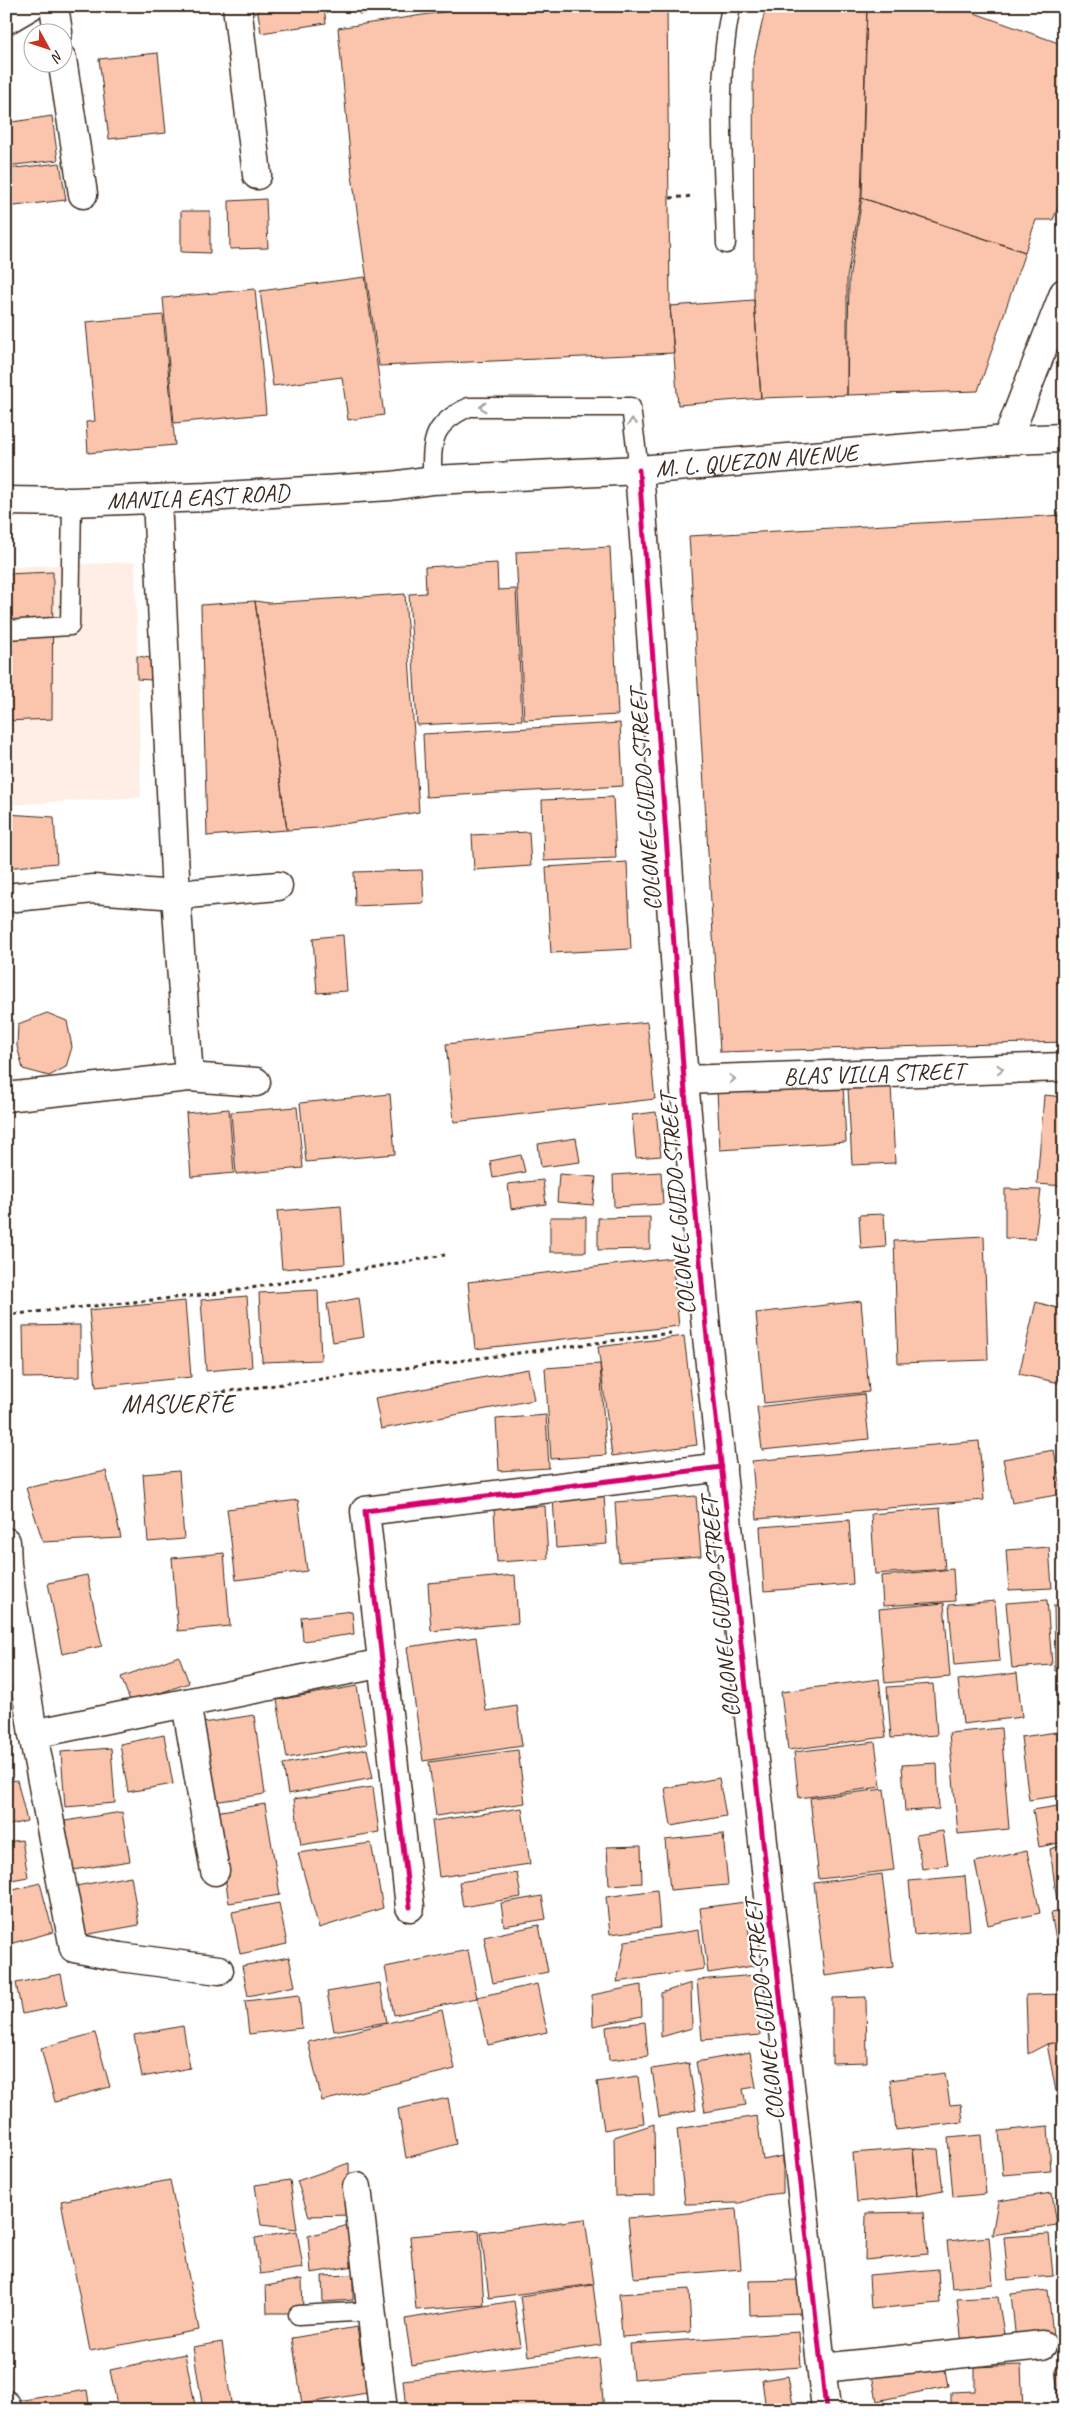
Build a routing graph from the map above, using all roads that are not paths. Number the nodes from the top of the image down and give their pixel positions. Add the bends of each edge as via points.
1 (30, 6) edge
2 (54, 6) edge
3 (237, 6) edge
4 (731, 6) edge
5 (6, 20) edge
6 (56, 22) edge
7 (64, 72) edge
8 (257, 175) dead end
9 (83, 194) dead end
10 (726, 244) dead end
11 (1064, 293) edge
12 (1064, 438) edge
13 (1007, 440) junction
14 (639, 470) junction
15 (432, 480) junction
16 (391, 486) joint
17 (157, 498) junction
18 (6, 501) edge
19 (72, 502) junction
20 (6, 630) edge
21 (278, 886) dead end
22 (176, 894) junction
23 (6, 898) edge
24 (1064, 1066) edge
25 (189, 1077) junction
26 (684, 1080) junction
27 (256, 1082) dead end
28 (6, 1097) edge
29 (722, 1467) junction
30 (7, 1557) edge
31 (382, 1663) junction
32 (186, 1703) junction
33 (33, 1734) junction
34 (215, 1871) dead end
35 (410, 1907) dead end
36 (219, 1970) dead end
37 (357, 2186) dead end
38 (372, 2311) junction
39 (298, 2314) dead end
40 (1042, 2345) dead end
41 (822, 2368) junction
42 (6, 2405) edge
43 (7, 2410) edge
44 (383, 2410) edge
45 (826, 2410) edge

1 - 5 street
2 - 6 street
3 - 8 street
4 - 10 lane via 721,92
7 - 9 street
11 - 13 street
12 - 13 street, M. L. QUEZON AVENUE
13 - 14 street, M. L. QUEZON AVENUE
14 - 15 street, M. L. QUEZON AVENUE
14 -> 15 lane via 630,407 469,407 450,415 440,427 432,445
14 - 26 street, COLONEL GUIDO STREET
15 - 16 street, M. L. QUEZON AVENUE
16 - 17 street, MANILA EAST ROAD
17 - 19 street, MANILA EAST ROAD
17 - 22 street
18 - 19 street, MANILA EAST ROAD
19 - 20 lane via 70,626
21 - 22 street
22 - 23 street via 93,889
22 - 25 street
26 -> 24 street, BLAS VILLA STREET
25 - 27 street
25 - 28 street
26 - 29 street, COLONEL GUIDO STREET
29 - 31 street via 365,1511
29 - 41 street, COLONEL GUIDO STREET
30 - 33 street
31 - 32 street
31 - 35 street
32 - 33 street
32 - 34 street
33 - 36 street via 74,1948
37 - 38 street
38 - 39 lane
38 - 44 street
40 - 41 street
41 - 45 street, COLONEL GUIDO STREET
42 - 43 street

